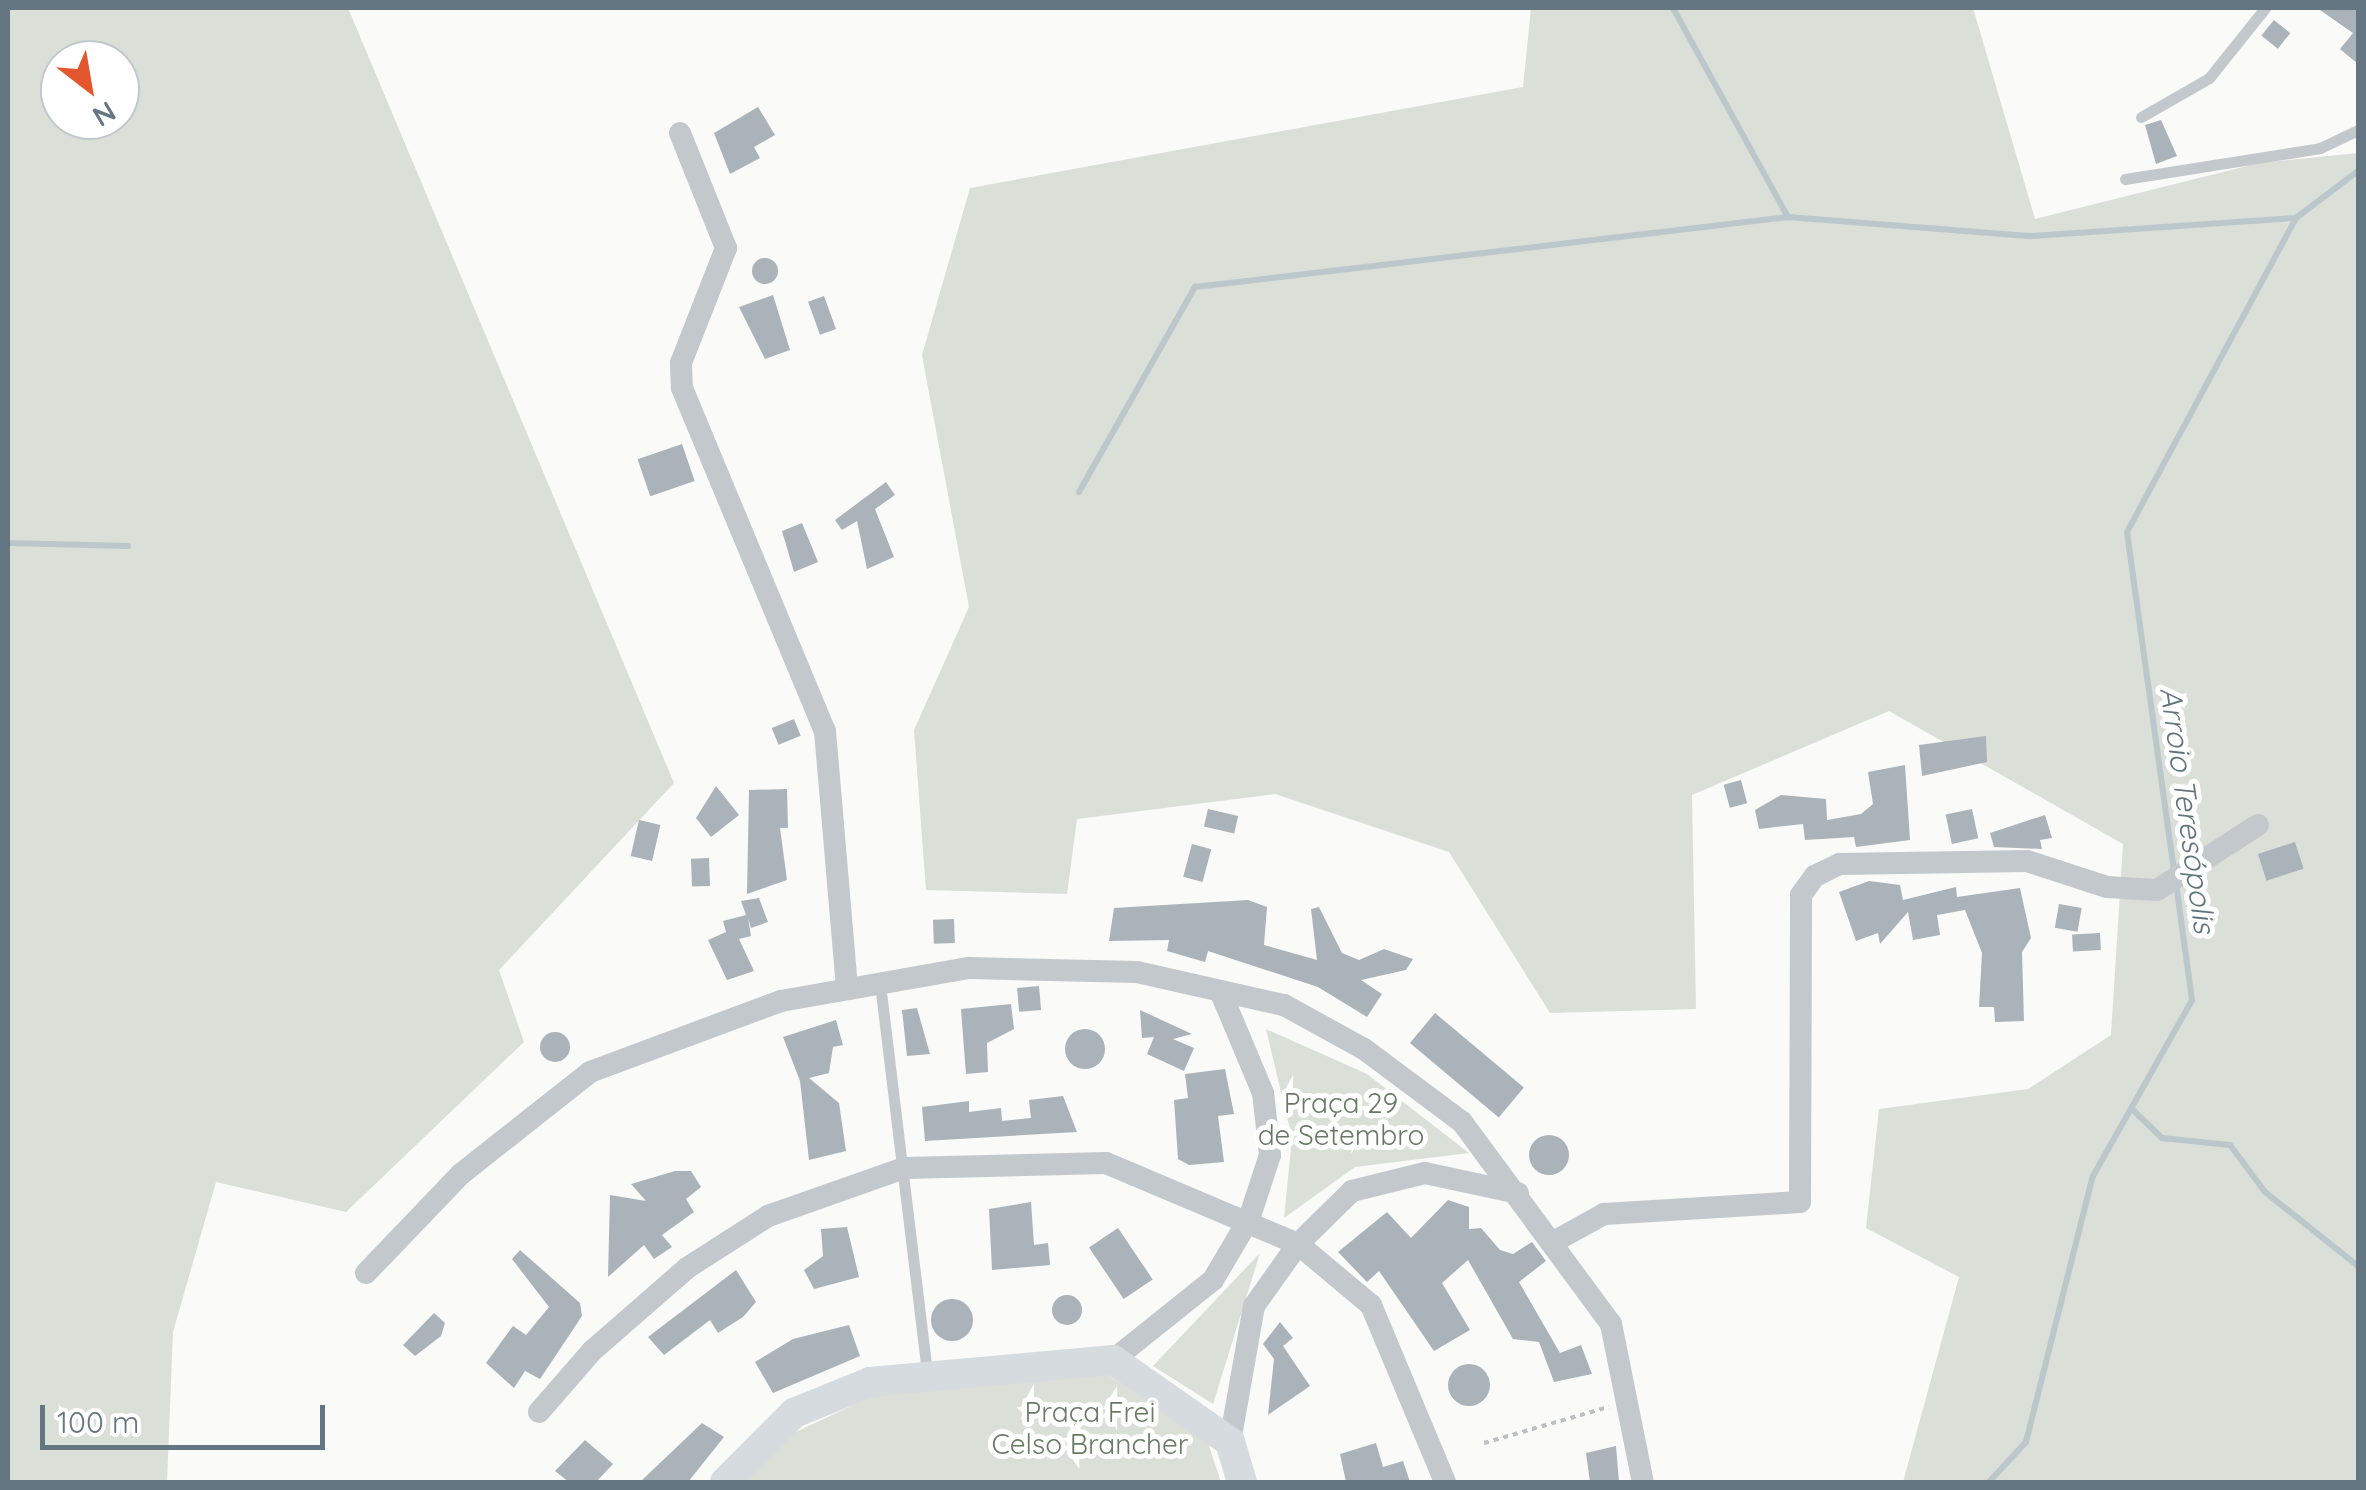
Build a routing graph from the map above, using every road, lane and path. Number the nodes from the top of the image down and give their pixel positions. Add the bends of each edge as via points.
1 (2265, 8) edge
2 (2141, 118) dead end
3 (2358, 130) edge
4 (680, 133) dead end
5 (2124, 179) dead end
6 (2258, 824) dead end
7 (880, 984) junction
8 (847, 989) junction
9 (1220, 993) junction
10 (904, 1168) junction
11 (1518, 1193) junction
12 (1249, 1219) junction
13 (1557, 1240) junction
14 (1298, 1244) junction
15 (366, 1273) dead end
16 (1112, 1360) junction
17 (928, 1377) junction
18 (1626, 1402) junction
19 (540, 1412) dead end
20 (1230, 1442) junction
21 (1484, 1443) dead end
22 (725, 1482) edge
23 (1242, 1482) edge
24 (1445, 1482) edge
25 (1642, 1482) edge

1 - 2 lane via 2208,78
3 - 5 lane via 2320,148
4 - 8 street via 726,248 680,363 682,388 825,731
6 - 13 street via 2157,890 2106,887 2027,860 1840,864 1815,876 1801,895 1800,1202 1604,1214
7 - 8 street
7 - 9 street via 970,968 1137,972
7 - 10 lane
8 - 15 street via 781,1000 590,1072 462,1174
9 - 11 street via 1284,1006 1364,1049 1462,1122
9 - 12 street via 1264,1093 1270,1155
10 - 12 street via 1106,1163
10 - 17 lane
10 - 19 street via 768,1216 687,1268 592,1351
11 - 13 street
11 - 14 street via 1425,1174 1352,1190
12 - 14 street
12 - 16 street via 1213,1280
13 - 18 street via 1610,1324
14 - 20 street via 1254,1306
14 - 24 street via 1370,1305
16 - 17 street
16 - 20 street
17 - 22 street via 870,1382 794,1413
18 - 21 path
18 - 25 street
20 - 23 street

